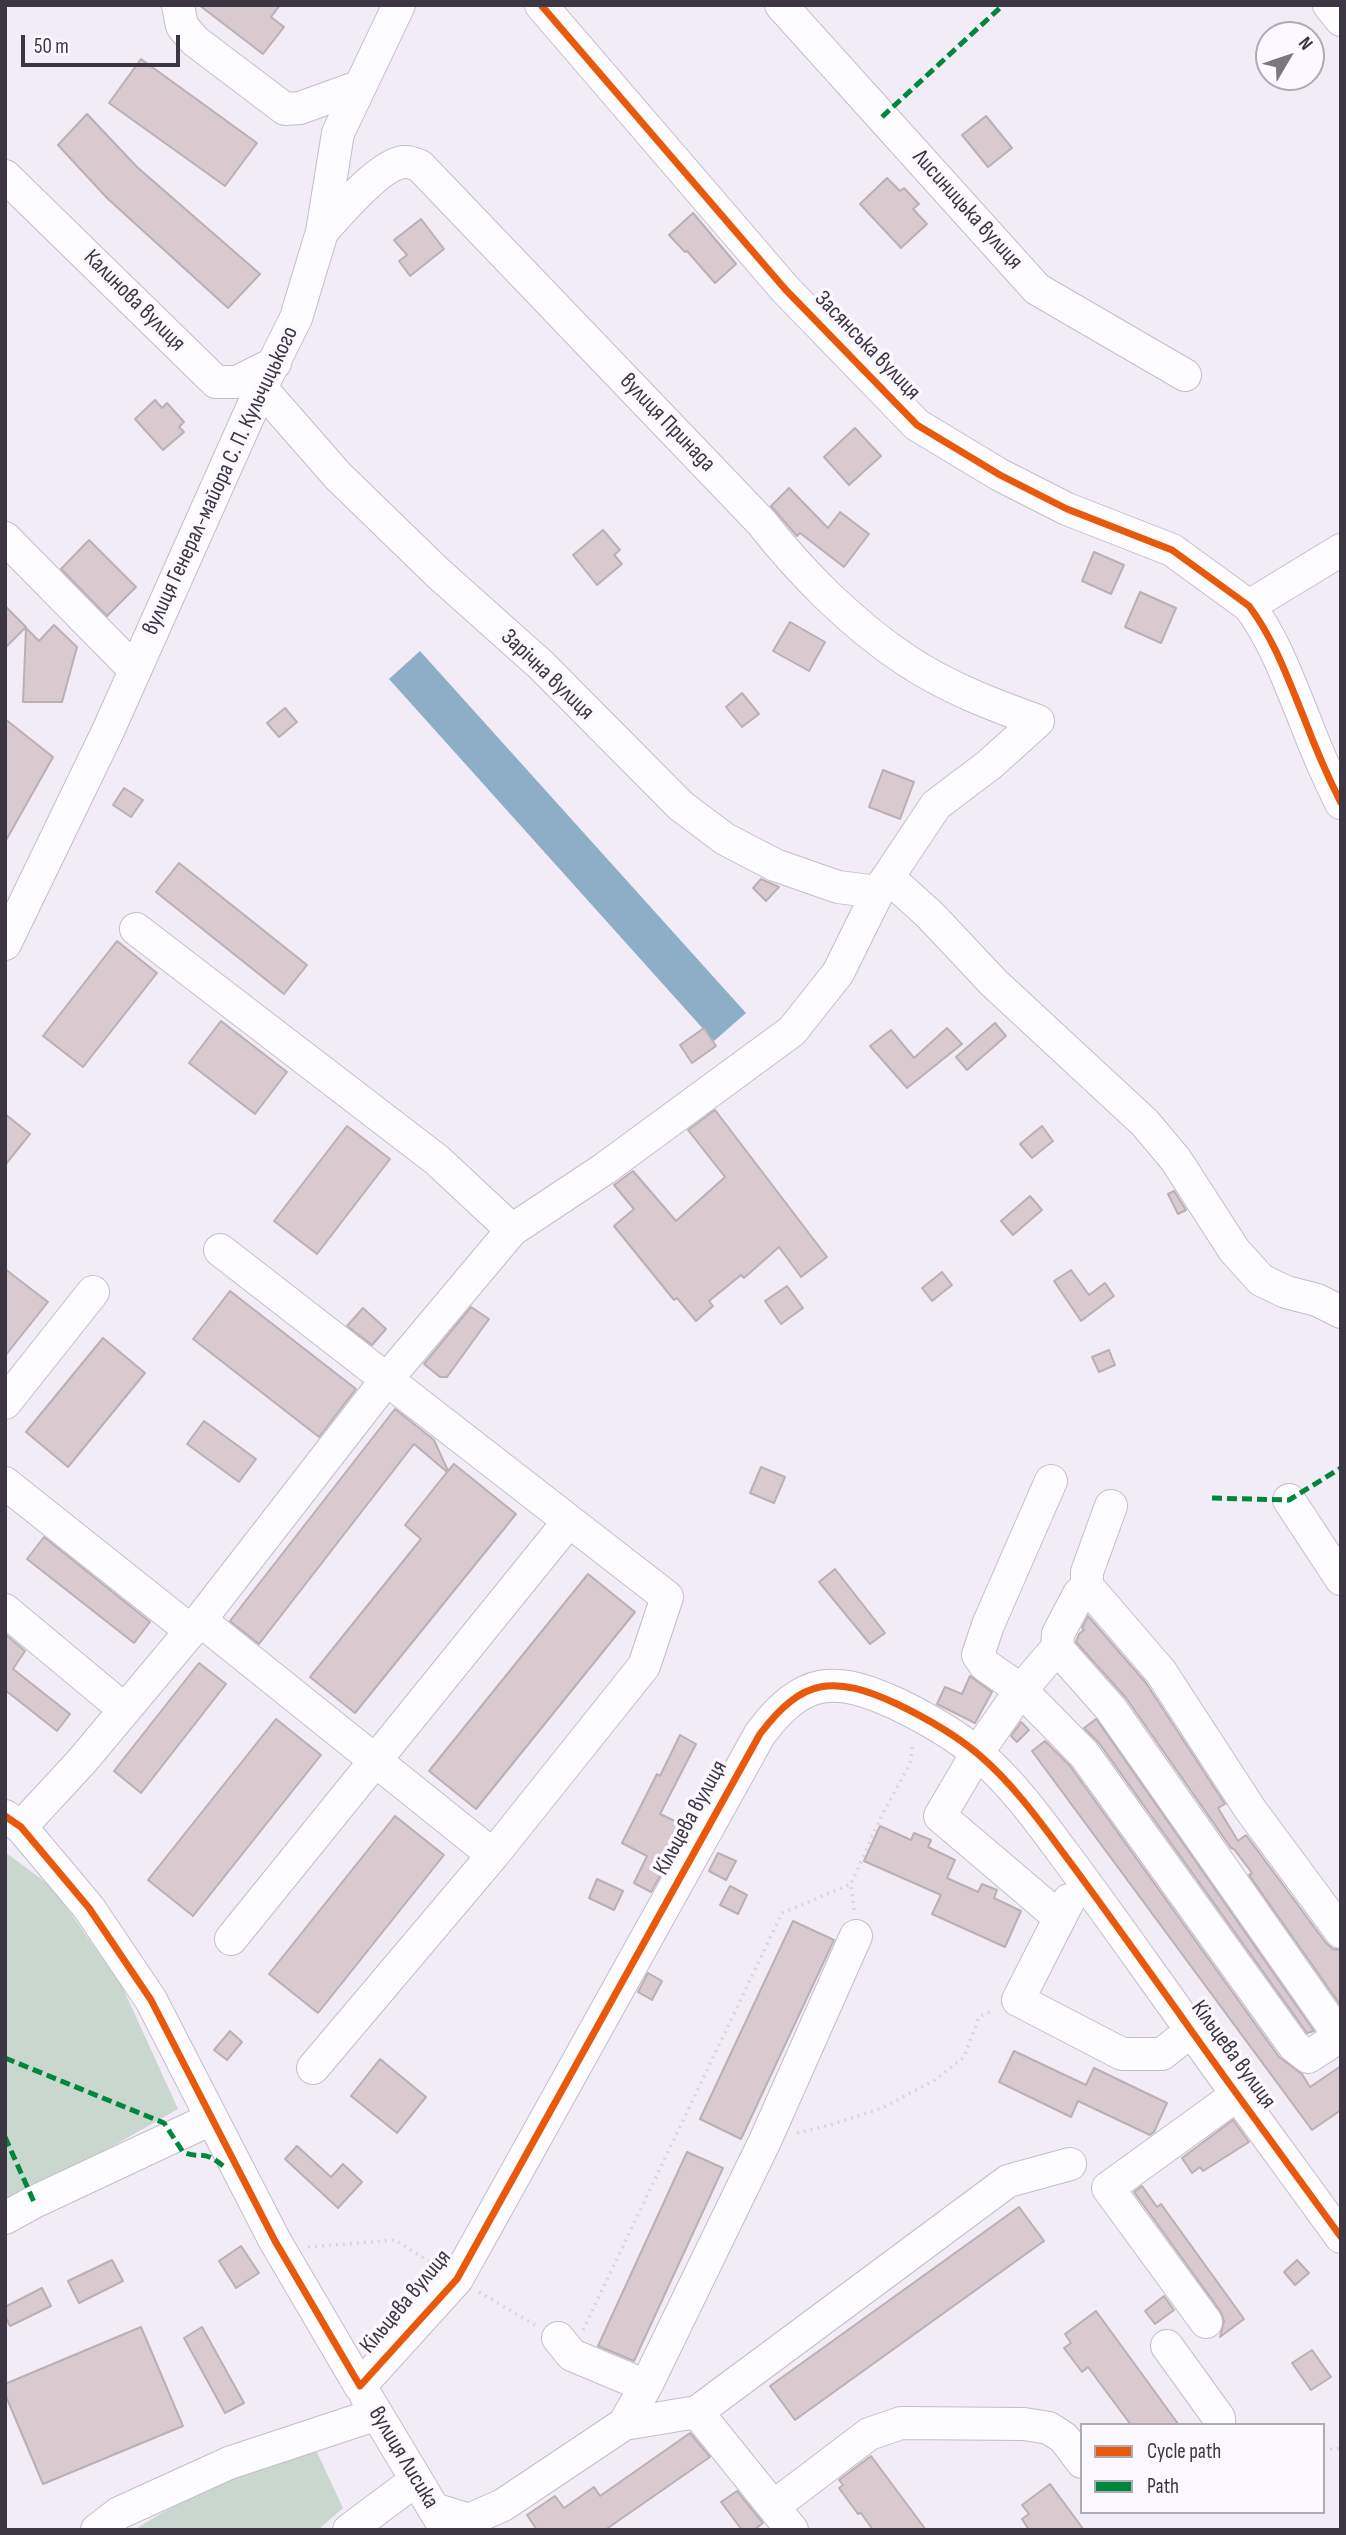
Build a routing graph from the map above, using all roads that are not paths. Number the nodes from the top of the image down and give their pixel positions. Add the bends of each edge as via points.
1 (178, 5) edge
2 (399, 5) edge
3 (541, 5) edge
4 (781, 5) edge
5 (1329, 5) edge
6 (1341, 20) edge
7 (358, 87) junction
8 (5, 176) edge
9 (321, 232) junction
10 (1185, 375) dead end
11 (268, 376) junction
12 (5, 538) edge
13 (1341, 550) edge
14 (1250, 606) junction
15 (135, 670) junction
16 (1341, 803) edge
17 (883, 884) junction
18 (136, 929) dead end
19 (5, 944) edge
20 (512, 1230) junction
21 (220, 1250) dead end
22 (93, 1292) dead end
23 (1341, 1312) edge
24 (387, 1380) junction
25 (5, 1403) edge
26 (1051, 1481) dead end
27 (5, 1483) edge
28 (1289, 1500) dead end
29 (1111, 1506) dead end
30 (569, 1521) junction
31 (1341, 1579) edge
32 (1087, 1586) junction
33 (5, 1610) edge
34 (196, 1626) junction
35 (1057, 1648) junction
36 (1021, 1690) junction
37 (125, 1710) junction
38 (977, 1753) junction
39 (375, 1761) junction
40 (13, 1821) edge
41 (493, 1855) junction
42 (1081, 1877) junction
43 (1060, 1918) junction
44 (1341, 1932) edge
45 (856, 1936) road end
46 (231, 1939) dead end
47 (1191, 2031) junction
48 (1340, 2037) edge
49 (313, 2068) dead end
50 (1238, 2094) junction
51 (211, 2119) junction
52 (1145, 2162) junction
53 (5, 2218) edge
54 (1341, 2237) edge
55 (1206, 2322) dead end
56 (1167, 2346) dead end
57 (565, 2347) road end
58 (360, 2386) junction
59 (646, 2386) junction
60 (697, 2412) junction
61 (377, 2414) junction
62 (1219, 2423) edge
63 (624, 2424) junction
64 (1080, 2459) edge
65 (416, 2480) junction
66 (783, 2518) edge
67 (456, 2522) edge
68 (97, 2530) edge
69 (349, 2530) edge

1 - 7 street via 182,26 195,41 285,109
2 - 7 street, вулиця Генерал-майора С. П. Кульчицького
3 - 14 street, Засянська вулиця via 785,289 917,425 1067,509 1172,550
4 - 10 street, Лисиницька вулиця via 1037,289
5 - 6 street
7 - 9 street, вулиця Генерал-майора С. П. Кульчицького via 338,134
8 - 11 street, Калинова вулиця via 216,382
9 - 11 street, вулиця Генерал-майора С. П. Кульчицького via 296,318
9 - 17 street, вулиця Принада via 389,166 406,161 420,166 762,523 786,554 866,630 938,678 1038,721 936,805
11 - 15 street, вулиця Генерал-майора С. П. Кульчицького
11 - 17 street, Зарічна вулиця via 338,476 541,665 681,806 725,839 775,865 838,887
12 - 15 street
13 - 14 street
14 - 16 street via 1281,661
15 - 19 street, вулиця Генерал-майора С. П. Кульчицького
17 - 20 street via 838,973 792,1031 604,1169
17 - 23 street via 930,915 994,983 1145,1123 1176,1160 1234,1250 1261,1280
18 - 20 street via 437,1160
20 - 24 street
21 - 24 street
22 - 25 street
24 - 30 street
24 - 34 street
26 - 36 street via 978,1655
27 - 34 street
28 - 31 street
29 - 32 street via 1087,1572
30 - 39 street
30 - 41 street via 667,1597 644,1666
32 - 35 street via 1058,1634
32 - 44 street via 1161,1672 1250,1809
33 - 37 street
34 - 37 street
34 - 39 street
35 - 36 street
35 - 48 street via 1111,1709
36 - 38 street
36 - 48 street via 1084,1754 1294,2046 1308,2057
37 - 40 street
38 - 42 street, Кільцева вулиця via 1012,1787
38 - 43 street via 940,1816
38 - 58 street, Кільцева вулиця via 918,1714 848,1686 810,1689 775,1713 457,2279
39 - 41 street
39 - 46 street
40 - 51 street via 89,1908 151,2000
41 - 49 street
42 - 43 street
42 - 47 street, Кільцева вулиця
43 - 47 street via 1018,2000 1122,2054 1162,2054
45 - 59 street via 765,2141
47 - 50 street, Кільцева вулиця
50 - 52 street
50 - 54 street, Кільцева вулиця
51 - 53 street
51 - 58 street, Кільцева вулиця via 275,2241
52 - 55 street via 1108,2188
52 - 60 street via 1085,2164 1008,2181
56 - 62 street
57 - 59 street
58 - 61 street, вулиця Лисика
59 - 63 street
60 - 63 street
60 - 66 street
61 - 65 street, вулиця Лисика
61 - 68 street via 229,2463 119,2513
63 - 67 street via 503,2505
64 - 66 street via 1064,2438 1049,2428 901,2423 869,2434
65 - 67 street, вулиця Лисика
65 - 69 street

